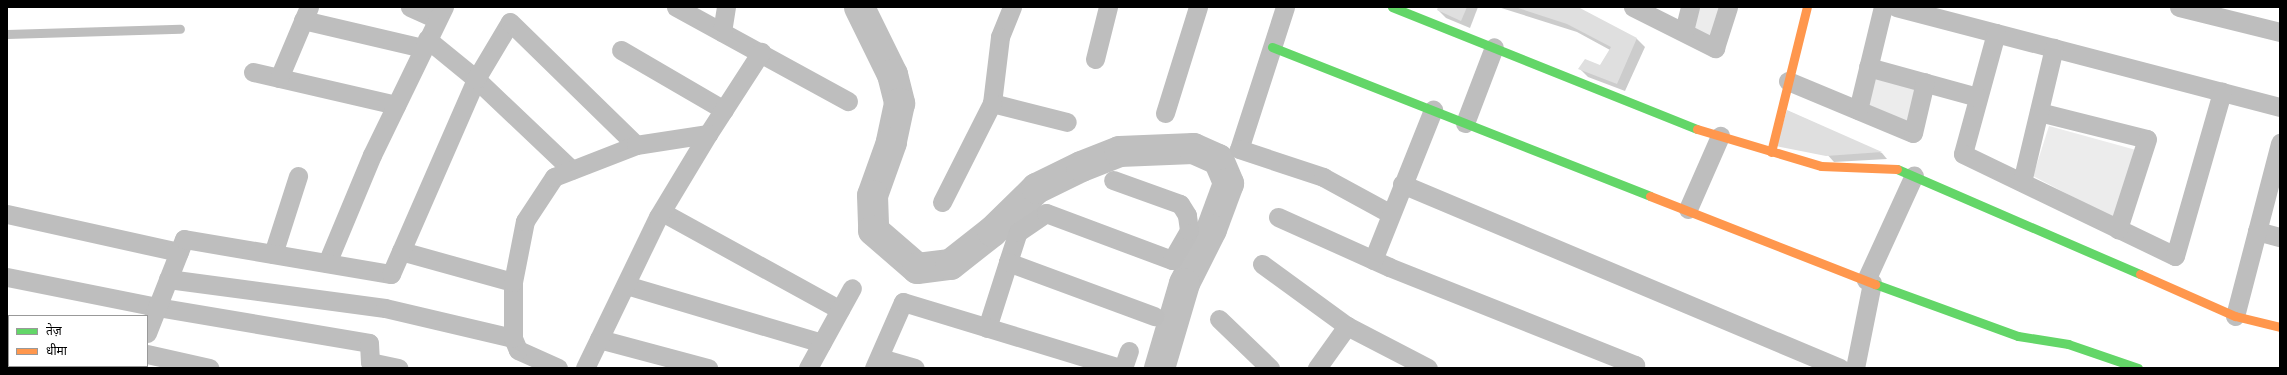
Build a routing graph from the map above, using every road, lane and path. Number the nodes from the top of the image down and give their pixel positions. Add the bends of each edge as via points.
1 (410, 7) edge
2 (676, 7) edge
3 (726, 7) edge
4 (1012, 7) edge
5 (1108, 7) edge
6 (1198, 7) edge
7 (1285, 7) edge
8 (1392, 7) edge
9 (1633, 7) edge
10 (1690, 7) edge
11 (1728, 7) edge
12 (1807, 7) edge
13 (1883, 7) edge
14 (1896, 7) edge
15 (2179, 7) edge
16 (306, 13) edge
17 (440, 13) edge
18 (180, 29) dead end
19 (1684, 31) junction
20 (722, 32) junction
21 (2280, 32) edge
22 (1996, 33) junction
23 (7, 34) edge
24 (425, 44) junction
25 (1272, 47) junction
26 (1494, 47) junction
27 (2054, 48) junction
28 (621, 50) dead end
29 (761, 52) junction
30 (1095, 59) dead end
31 (1868, 66) junction
32 (253, 72) dead end
33 (279, 78) junction
34 (476, 79) junction
35 (1788, 81) junction
36 (1925, 82) junction
37 (2222, 92) junction
38 (1978, 97) junction
39 (848, 100) dead end
40 (992, 103) junction
41 (396, 105) junction
42 (2280, 107) edge
43 (724, 110) junction
44 (1433, 110) junction
45 (1858, 110) junction
46 (2040, 112) junction
47 (1165, 113) dead end
48 (1067, 122) dead end
49 (1465, 123) junction
50 (708, 134) junction
51 (1720, 136) junction
52 (636, 146) junction
53 (1771, 152) junction
54 (2279, 154) edge
55 (572, 170) junction
56 (1914, 175) junction
57 (298, 176) dead end
58 (1113, 180) dead end
59 (2022, 182) junction
60 (1402, 184) junction
61 (942, 202) dead end
62 (1688, 209) junction
63 (662, 212) junction
64 (1390, 213) junction
65 (7, 214) edge
66 (1278, 217) dead end
67 (2118, 229) junction
68 (2257, 231) junction
69 (2280, 237) edge
70 (401, 251) junction
71 (179, 252) junction
72 (273, 254) junction
73 (1373, 260) junction
74 (1008, 262) junction
75 (327, 263) junction
76 (1262, 264) dead end
77 (7, 277) edge
78 (168, 279) junction
79 (1869, 281) junction
80 (513, 282) junction
81 (626, 285) junction
82 (852, 288) dead end
83 (157, 307) junction
84 (840, 310) junction
85 (1154, 316) dead end
86 (2235, 316) junction
87 (1219, 319) dead end
88 (1348, 326) junction
89 (2280, 326) edge
90 (987, 328) junction
91 (148, 330) edge
92 (514, 338) junction
93 (599, 339) junction
94 (822, 342) junction
95 (148, 354) edge
96 (877, 363) edge
97 (209, 368) edge
98 (398, 368) edge
99 (558, 368) edge
100 (585, 368) edge
101 (708, 368) edge
102 (808, 368) edge
103 (914, 368) edge
104 (1120, 368) edge
105 (1270, 368) edge
106 (1317, 368) edge
107 (1428, 368) edge
108 (1634, 368) edge
109 (1840, 368) edge
110 (1855, 368) edge
111 (2138, 368) edge

1 - 17 street
2 - 20 street
3 - 20 street
4 - 40 street via 1000,37
5 - 30 street
6 - 47 street
7 - 25 street
8 - 26 street
9 - 19 street
10 - 19 street
11 - 19 street via 1715,48
12 - 35 street
13 - 31 street
14 - 22 street
15 - 21 street
16 - 24 street
16 - 33 street
17 - 24 street
18 - 23 lane
20 - 29 street
22 - 27 street
22 - 38 street
24 - 34 street
24 - 41 street
25 - 44 street
25 - 64 street via 1239,149 1323,177
26 - 49 street
26 - 51 street
27 - 37 street
27 - 46 street
28 - 43 street
29 - 39 street
29 - 43 street
31 - 36 street
31 - 45 street
32 - 33 street
33 - 41 street
34 - 52 street via 510,22
34 - 55 street
34 - 70 street
35 - 45 street
35 - 53 street
36 - 38 street
36 - 45 street via 1913,133
37 - 42 street
37 - 67 street via 2175,256
38 - 59 street via 1963,154
40 - 48 street
40 - 61 street
41 - 75 street
43 - 50 street
44 - 49 street
44 - 60 street
46 - 59 street
46 - 67 street via 2147,139
49 - 62 street
50 - 52 street
50 - 63 street
51 - 53 street
51 - 62 street
52 - 55 street
53 - 56 street via 1821,166 1900,169
54 - 68 street
55 - 80 street via 554,177 525,221
56 - 79 street
56 - 86 street
57 - 72 street
58 - 74 street via 1180,204 1187,215 1188,230 1172,260 1046,213 1018,232
59 - 67 street
60 - 64 street
60 - 109 street
62 - 79 street
63 - 81 street
63 - 84 street
64 - 73 street
65 - 71 street
66 - 73 street
68 - 69 street
68 - 86 street
70 - 75 street via 391,274
70 - 80 street
71 - 72 street via 184,239
71 - 78 street
72 - 75 street
73 - 108 street via 1635,365
74 - 85 street
74 - 90 street
76 - 88 street
77 - 83 street
78 - 83 street
78 - 92 street via 385,308
79 - 110 street
79 - 111 street via 2018,336 2068,344
80 - 92 street
81 - 93 street
81 - 94 street
82 - 84 street
83 - 91 street
83 - 98 street via 369,343 370,362
84 - 94 street
86 - 89 street
87 - 105 street
88 - 106 street
88 - 107 street
90 - 96 street via 903,302
90 - 104 street
92 - 99 street via 518,350
93 - 100 street
93 - 101 street
94 - 102 street
95 - 97 street
96 - 103 street

